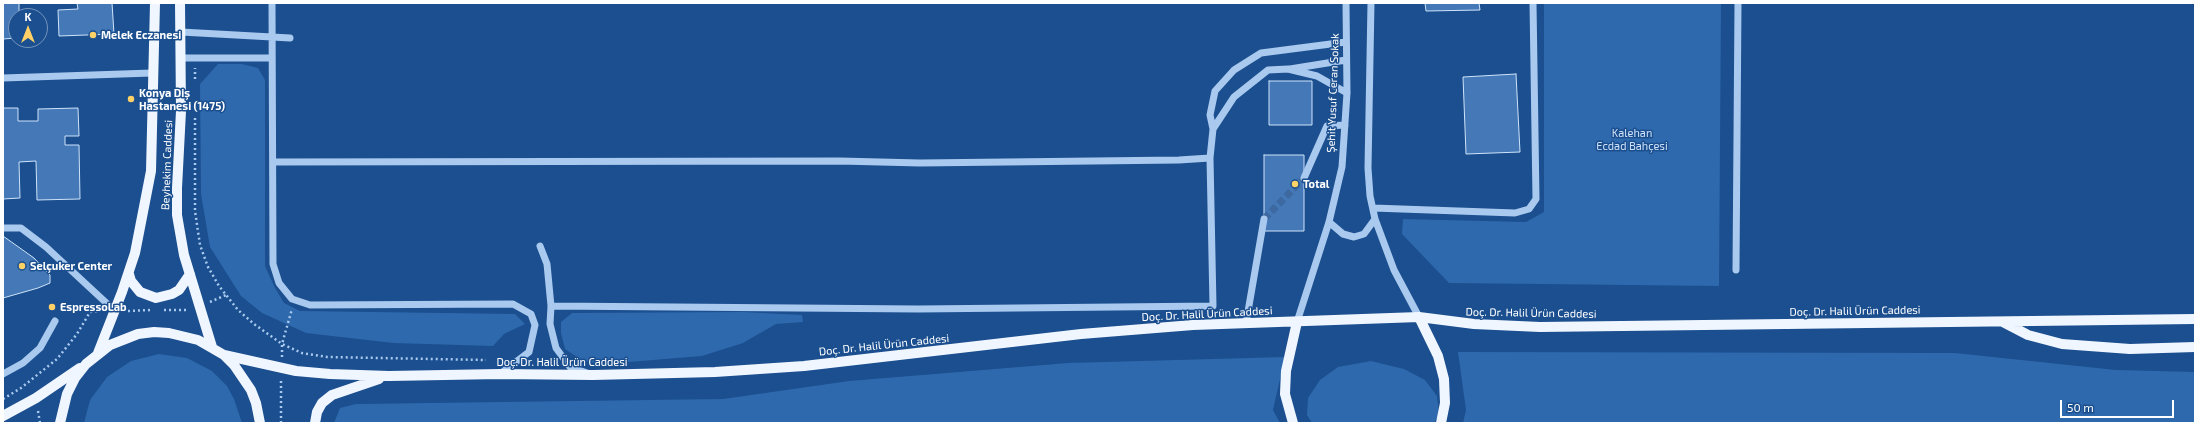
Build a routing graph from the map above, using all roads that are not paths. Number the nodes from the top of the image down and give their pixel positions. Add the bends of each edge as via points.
1 (155, 3) edge
2 (180, 3) edge
3 (272, 3) edge
4 (1346, 3) edge
5 (1371, 3) edge
6 (1533, 3) edge
7 (1738, 3) edge
8 (182, 32) junction
9 (271, 38) junction
10 (290, 38) dead end
11 (1346, 42) junction
12 (181, 58) junction
13 (270, 58) junction
14 (1346, 60) junction
15 (1288, 69) junction
16 (152, 73) junction
17 (3, 78) edge
18 (1347, 94) junction
19 (1345, 125) junction
20 (1213, 129) junction
21 (1210, 158) junction
22 (273, 162) junction
23 (1304, 178) tunnel mouth
24 (1373, 208) junction
25 (1375, 219) junction
26 (1264, 220) tunnel mouth
27 (1329, 222) junction
28 (3, 228) edge
29 (540, 246) dead end
30 (1736, 270) dead end
31 (129, 274) junction
32 (190, 274) junction
33 (551, 306) junction
34 (115, 311) junction
35 (1419, 317) junction
36 (2195, 319) edge
37 (54, 321) dead end
38 (2001, 321) junction
39 (1297, 322) junction
40 (1246, 324) junction
41 (212, 346) junction
42 (2195, 347) edge
43 (98, 353) junction
44 (224, 355) junction
45 (86, 364) junction
46 (3, 374) edge
47 (500, 374) junction
48 (593, 375) junction
49 (389, 376) junction
50 (3, 416) edge
51 (60, 423) edge
52 (260, 423) edge
53 (315, 423) edge
54 (1292, 423) edge
55 (1441, 423) edge

1 - 16 main road, Beyhekim Caddesi via 156,27
2 - 8 main road, Beyhekim Caddesi
3 - 9 street
4 - 11 street, Şehit Yusuf Ceran Sokak
5 - 24 street via 1368,168
6 - 24 street via 1536,199 1529,209 1515,213
7 - 30 street
8 - 9 street
8 - 12 main road, Beyhekim Caddesi
9 - 10 street
9 - 13 street
11 - 14 street, Şehit Yusuf Ceran Sokak
11 - 20 street via 1261,53 1234,70 1215,91 1210,115
12 - 13 street
12 - 32 main road, Beyhekim Caddesi via 177,215
13 - 22 street
14 - 15 street
14 - 18 street, Şehit Yusuf Ceran Sokak
15 - 18 street via 1317,76
15 - 20 street via 1268,70 1234,97
16 - 17 street
16 - 31 main road, Beyhekim Caddesi via 151,171
18 - 19 street, Şehit Yusuf Ceran Sokak
19 - 23 street via 1327,126
19 - 27 street, Şehit Yusuf Ceran Sokak via 1342,167
20 - 21 street
21 - 22 street via 1165,161 920,163
21 - 33 street via 1213,306 911,309
22 - 47 street via 273,264 279,283 295,300 310,305 513,304 531,314 535,325 529,352
24 - 25 street
25 - 27 street via 1364,234 1354,237 1343,234
25 - 35 street via 1394,270
26 - 40 street
27 - 39 street, Şehit Yusuf Ceran Sokak
28 - 34 street via 21,228 46,247
29 - 33 street via 547,264
31 - 32 main road via 140,292 156,298 172,294 182,286
31 - 34 main road, Beyhekim Caddesi
32 - 41 main road, Beyhekim Caddesi
33 - 48 street via 550,324 556,348 570,367
34 - 43 main road, Beyhekim Caddesi
35 - 38 main road, Doç. Dr. Halil Ürün Caddesi via 1474,324 1540,327
35 - 39 main road, Doç. Dr. Halil Ürün Caddesi
35 - 55 main road via 1438,356 1444,379 1445,403
36 - 38 main road, Doç. Dr. Halil Ürün Caddesi
37 - 46 street via 40,348
38 - 42 main road via 2028,335 2062,344 2130,349
39 - 40 main road, Doç. Dr. Halil Ürün Caddesi
39 - 54 main road via 1286,371 1286,394
40 - 48 main road, Doç. Dr. Halil Ürün Caddesi via 1081,334 804,366 715,372
41 - 43 main road via 184,335 154,332 124,339
41 - 44 main road
43 - 45 main road
44 - 49 main road, Doç. Dr. Halil Ürün Caddesi via 281,368 330,374
44 - 52 main road via 251,390
45 - 50 main road via 36,398
45 - 51 main road via 67,394
47 - 48 main road, Doç. Dr. Halil Ürün Caddesi
47 - 49 main road, Doç. Dr. Halil Ürün Caddesi
49 - 53 main road via 332,396 322,403

